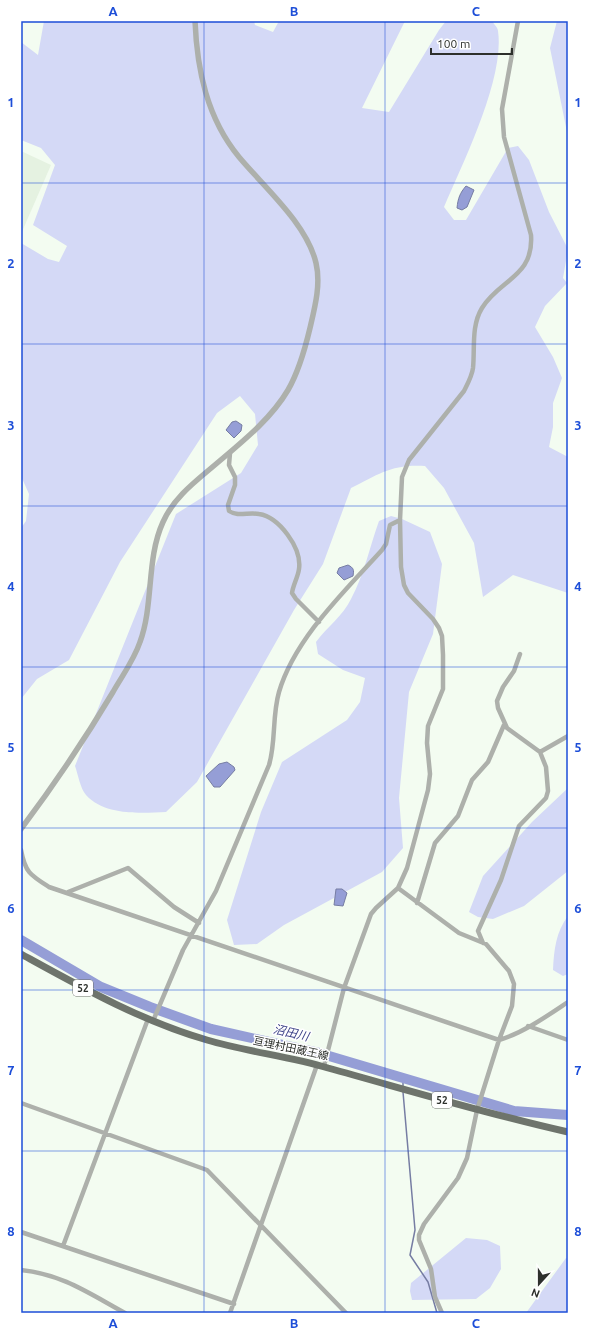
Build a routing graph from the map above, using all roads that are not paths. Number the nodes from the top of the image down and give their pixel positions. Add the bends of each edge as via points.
1 (195, 21) edge
2 (518, 21) edge
3 (230, 453) junction
4 (400, 520) junction
5 (319, 622) junction
6 (520, 654) dead end
7 (504, 725) junction
8 (568, 736) edge
9 (540, 752) junction
10 (21, 829) edge
11 (21, 850) edge
12 (398, 888) junction
13 (66, 892) junction
14 (417, 903) junction
15 (198, 923) junction
16 (192, 935) junction
17 (483, 943) junction
18 (21, 954) edge
19 (344, 988) junction
20 (568, 1002) edge
21 (150, 1020) junction
22 (528, 1026) junction
23 (499, 1040) junction
24 (568, 1040) edge
25 (320, 1066) junction
26 (21, 1103) edge
27 (477, 1110) junction
28 (568, 1132) edge
29 (104, 1133) junction
30 (260, 1225) junction
31 (21, 1232) edge
32 (63, 1246) junction
33 (21, 1270) edge
34 (234, 1304) junction
35 (125, 1313) edge
36 (230, 1313) edge
37 (346, 1313) edge
38 (442, 1313) edge

1 - 3 street via 199,68 212,111 237,155 298,225 309,243 316,262 318,278 316,303 302,361 288,390 274,410
2 - 4 street via 502,109 502,123 532,246 529,257 518,273 482,308 476,326 470,379 464,391 409,460 402,477
3 - 5 street via 229,465 235,485 228,511 239,514 258,513 268,517 290,537 299,560 292,593
3 - 10 street via 190,486 172,505 162,524 156,544 147,616 140,643 103,709 40,805
4 - 5 street via 390,525 382,550
4 - 12 street via 404,584 408,593 433,619 442,636 443,690 428,726 428,790 407,868
5 - 15 street via 287,671 279,693 272,757 216,891
6 - 7 street via 514,671 496,701
7 - 9 street
7 - 14 street via 488,762 472,780 458,816 435,844
8 - 9 street
9 - 17 street via 546,767 546,798 519,826 506,868 478,931
11 - 13 street via 24,866 29,872 49,886
12 - 14 street
12 - 19 street via 372,914
13 - 15 street via 128,868 168,902
13 - 16 street
14 - 17 street via 460,933
15 - 16 street
16 - 19 street
16 - 21 street
17 - 23 street via 496,953 509,971 514,984 512,1006
18 - 21 main road, 亘理村田蔵王線 / 52 via 112,1003
19 - 23 street
19 - 25 street
20 - 22 street
21 - 25 main road, 亘理村田蔵王線 / 52 via 208,1040
21 - 29 street
22 - 23 street
22 - 24 street
23 - 27 street
25 - 27 main road, 亘理村田蔵王線 / 52
25 - 30 street
26 - 29 street
27 - 28 main road, 亘理村田蔵王線 / 52
27 - 38 street via 467,1158 458,1178 424,1224 419,1235 431,1270 435,1297
29 - 30 street via 207,1170
29 - 32 street
30 - 34 street
30 - 37 street
31 - 32 street
32 - 34 street
33 - 35 street via 42,1272 61,1278
34 - 36 street

